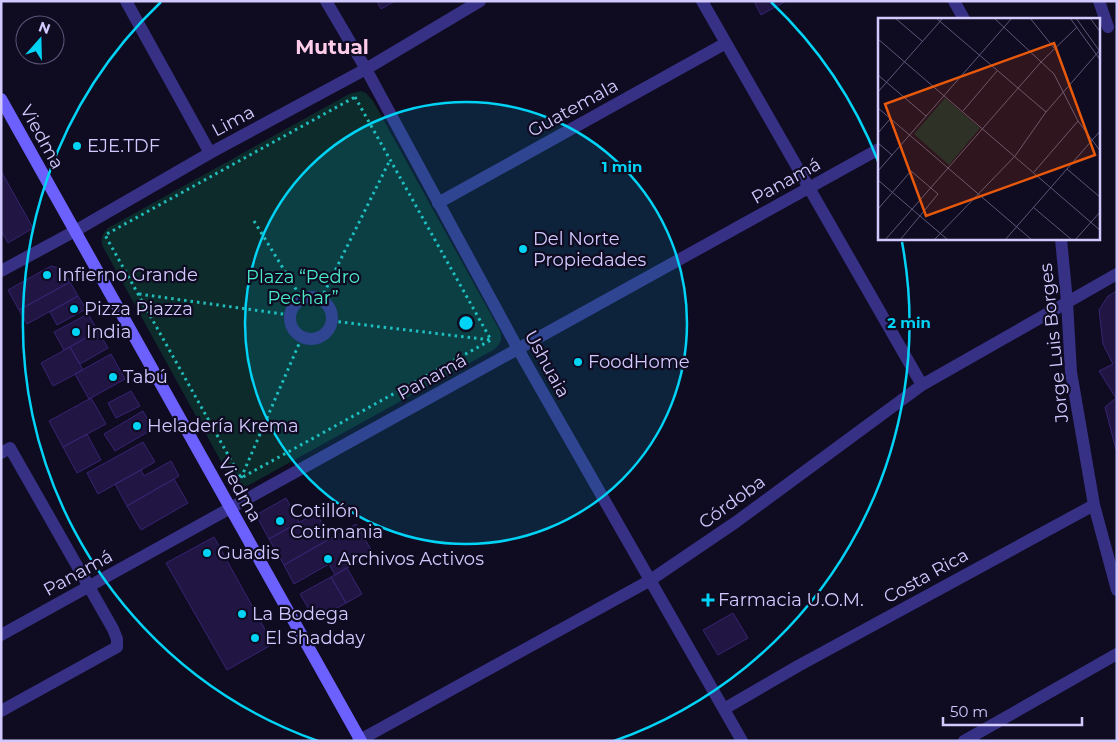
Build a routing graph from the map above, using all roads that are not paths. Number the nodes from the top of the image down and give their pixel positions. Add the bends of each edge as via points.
1 (126, 1) edge
2 (326, 1) edge
3 (480, 1) edge
4 (702, 1) edge
5 (954, 1) edge
6 (1098, 1) edge
7 (963, 18) edge
8 (1108, 27) edge
9 (726, 43) junction
10 (366, 69) junction
11 (1, 99) edge
12 (878, 150) edge
13 (210, 153) junction
14 (808, 188) junction
15 (438, 203) junction
16 (75, 231) junction
17 (1061, 240) edge
18 (1, 271) edge
19 (1117, 274) edge
20 (1067, 302) junction
21 (302, 337) joint
22 (518, 349) junction
23 (922, 385) junction
24 (5, 450) edge
25 (1094, 505) junction
26 (230, 508) junction
27 (650, 581) junction
28 (88, 587) junction
29 (1117, 590) edge
30 (1, 635) edge
31 (1117, 654) edge
32 (724, 709) junction
33 (1, 711) edge
34 (360, 740) edge
35 (742, 741) edge
36 (964, 741) edge

1 - 13 street
2 - 10 street, Ushuaia
3 - 10 street, Lima
4 - 9 street
5 - 7 street
6 - 8 street
9 - 14 street
9 - 15 street, Guatemala
10 - 13 street, Lima
10 - 15 street, Ushuaia
11 - 16 street, Viedma
12 - 14 street, Panamá
13 - 16 street, Lima
14 - 22 street, Panamá
14 - 23 street
15 - 22 street, Ushuaia
16 - 18 street, Lima
16 - 26 street, Viedma
17 - 20 street, Jorge Luis Borges
19 - 20 street, Córdoba
20 - 23 street, Córdoba
20 - 25 street, Jorge Luis Borges via 1071,372
21 - 21 street via 290,320 294,305 310,297 321,299 330,308 330,327 315,339
22 - 26 street, Panamá
22 - 27 street, Ushuaia
23 - 27 street, Córdoba
24 - 28 street
25 - 29 street, Jorge Luis Borges
25 - 32 street, Costa Rica
26 - 28 street, Panamá
26 - 34 street, Viedma
27 - 32 street, Ushuaia
27 - 34 street, Córdoba
28 - 30 street, Panamá
28 - 33 street via 113,629 117,646
31 - 36 street
32 - 35 street, Ushuaia

